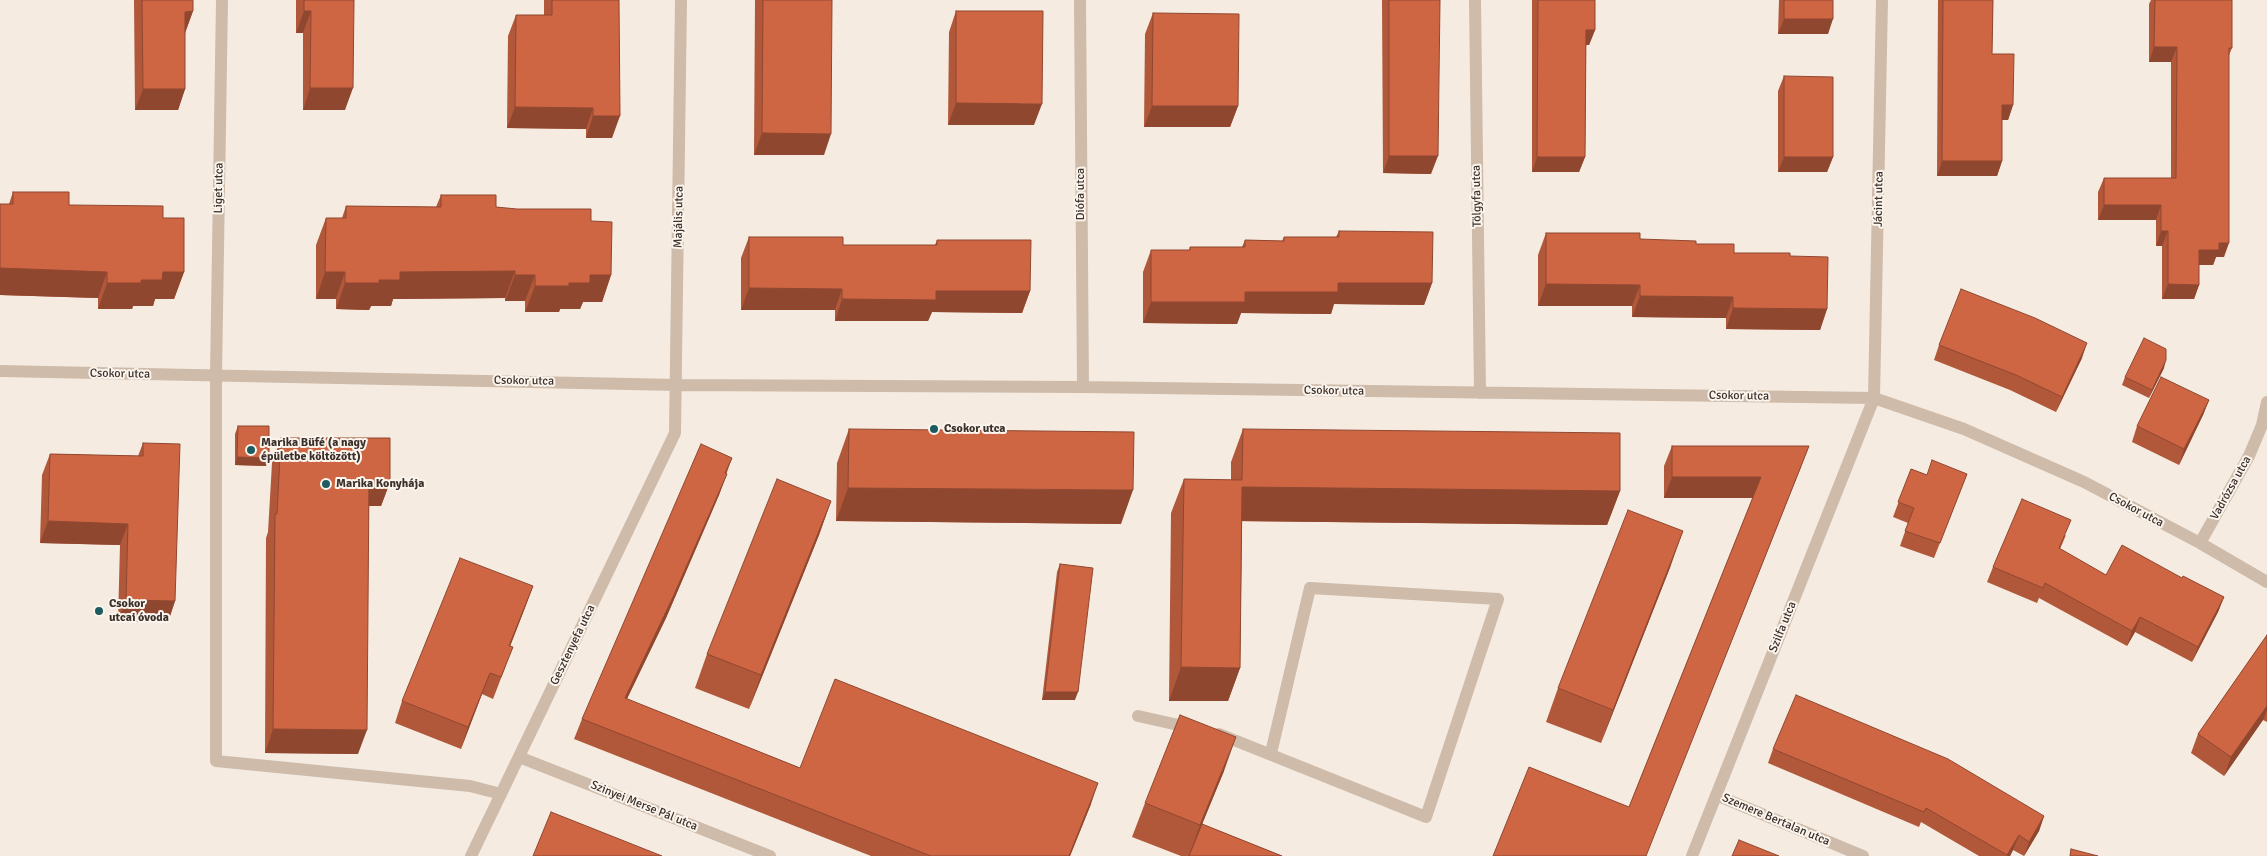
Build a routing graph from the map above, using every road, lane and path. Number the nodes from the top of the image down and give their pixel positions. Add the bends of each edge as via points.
1 (222, 0) edge
2 (681, 0) edge
3 (1080, 0) edge
4 (1475, 0) edge
5 (1882, 0) edge
6 (0, 371) edge
7 (216, 375) junction
8 (677, 385) junction
9 (1083, 388) junction
10 (1480, 393) junction
11 (1874, 398) junction
12 (2267, 402) edge
13 (675, 434) joint
14 (2200, 543) junction
15 (2267, 582) edge
16 (1138, 716) dead end
17 (1271, 753) junction
18 (519, 757) junction
19 (501, 794) junction
20 (1716, 795) junction
21 (471, 856) edge
22 (770, 856) edge
23 (1692, 856) edge
24 (1863, 856) edge

1 - 7 street, Liget utca
2 - 8 street, Majális utca
3 - 9 street, Diófa utca
4 - 10 street, Tölgyfa utca
5 - 11 street, Jácint utca
6 - 7 street, Csokor utca
7 - 8 street, Csokor utca
7 - 19 street, Liget utca via 216,761 470,786
8 - 9 street, Csokor utca
8 - 13 street, Majális utca
9 - 10 street, Csokor utca
10 - 11 street, Csokor utca
11 - 14 street, Csokor utca via 1964,430 2066,475
11 - 20 street, Szilfa utca
12 - 14 street, Vadrózsa utca via 2262,425 2249,456
13 - 18 street, Gesztenyefa utca
14 - 15 street, Csokor utca
16 - 17 street via 1226,735
17 - 17 street via 1426,816 1498,598 1310,588
18 - 19 street, Gesztenyefa utca
18 - 22 street, Szinyei Merse Pál utca
19 - 21 street, Gesztenyefa utca
20 - 23 street, Szilfa utca
20 - 24 street, Szemere Bertalan utca

